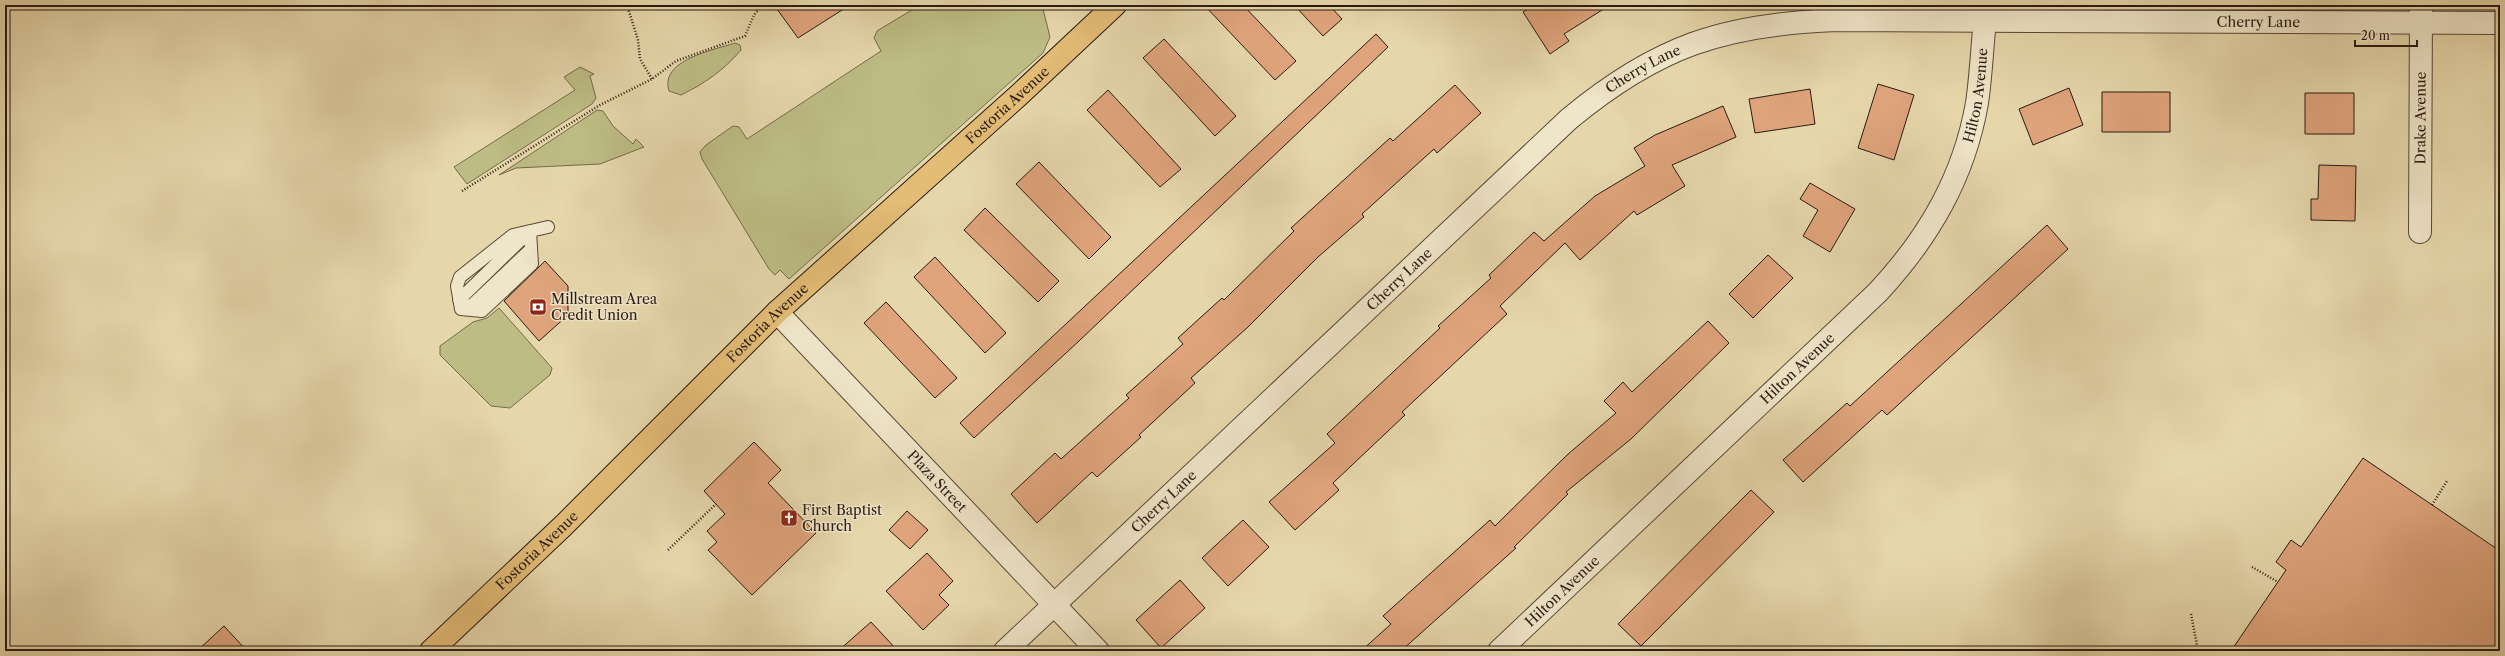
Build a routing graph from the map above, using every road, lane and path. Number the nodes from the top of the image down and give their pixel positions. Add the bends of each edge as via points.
1 (627, 5) edge
2 (762, 5) edge
3 (1115, 5) edge
4 (2421, 14) edge
5 (1985, 20) junction
6 (2500, 23) edge
7 (652, 79) junction
8 (462, 191) dead end
9 (548, 227) dead end
10 (530, 231) junction
11 (2420, 232) dead end
12 (777, 312) junction
13 (2447, 481) dead end
14 (716, 504) dead end
15 (2432, 505) dead end
16 (668, 550) dead end
17 (2252, 566) dead end
18 (2278, 582) dead end
19 (1054, 605) junction
20 (2191, 614) dead end
21 (431, 651) edge
22 (1005, 651) edge
23 (1098, 651) edge
24 (1498, 651) edge
25 (2198, 651) edge

1 - 7 path via 638,40 640,59
2 - 7 path via 754,15 745,36 676,61
3 - 12 main road, Fostoria Avenue via 1019,95
4 - 5 street, Cherry Lane
4 - 6 street, Cherry Lane
4 - 11 street, Drake Avenue
5 - 19 street, Cherry Lane via 1837,20 1761,26 1700,40 1651,62 1618,82 1569,118
5 - 24 street, Hilton Avenue via 1977,102 1962,162 1947,198 1919,245 1878,292
7 - 8 path via 600,105
9 - 10 lane
10 - 10 lane via 513,235 460,277 457,286 460,304 473,304 531,250
12 - 19 street, Plaza Street
12 - 21 main road, Fostoria Avenue via 563,526
13 - 15 path
14 - 16 path
17 - 18 path
19 - 22 street, Cherry Lane
19 - 23 street, Plaza Street
20 - 25 path

